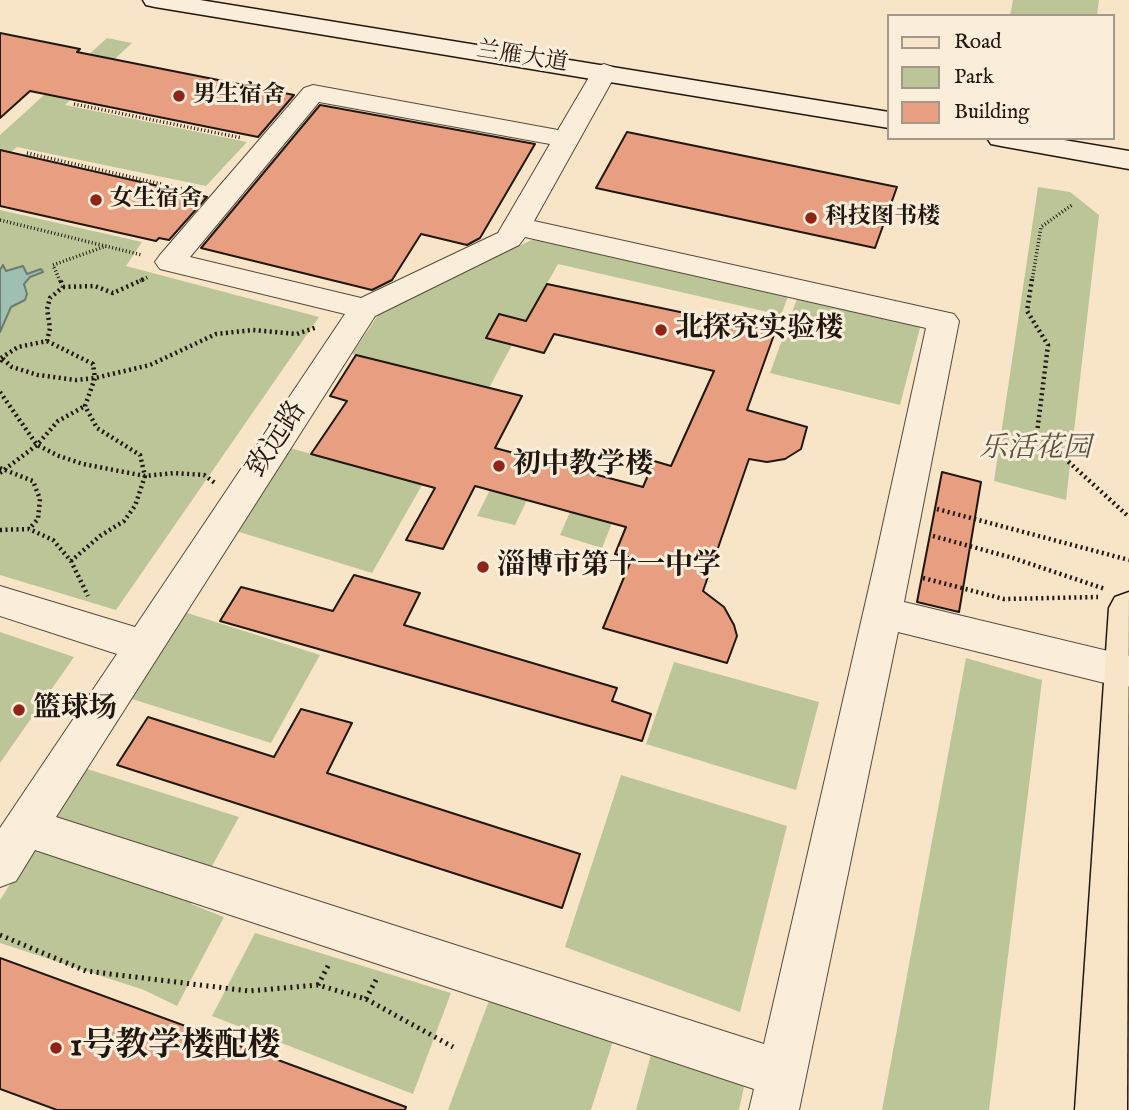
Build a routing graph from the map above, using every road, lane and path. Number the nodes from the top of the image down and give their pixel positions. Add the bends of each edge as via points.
1 (155, 0) edge
2 (279, 0) edge
3 (604, 72) junction
4 (888, 98) edge
5 (74, 104) dead end
6 (888, 120) edge
7 (566, 139) junction
8 (1013, 140) edge
9 (271, 144) junction
10 (27, 153) dead end
11 (1129, 160) edge
12 (224, 198) junction
13 (1072, 205) dead end
14 (0, 220) edge
15 (517, 226) junction
16 (106, 246) junction
17 (171, 262) junction
18 (63, 287) junction
19 (364, 309) junction
20 (47, 341) junction
21 (1, 359) edge
22 (95, 378) junction
23 (0, 392) edge
24 (85, 406) junction
25 (37, 445) junction
26 (2, 470) edge
27 (145, 476) junction
28 (239, 500) junction
29 (903, 514) junction
30 (1129, 517) edge
31 (29, 529) junction
32 (0, 530) edge
33 (1129, 560) edge
34 (71, 561) junction
35 (892, 570) junction
36 (89, 598) dead end
37 (1115, 599) edge
38 (0, 601) edge
39 (883, 613) junction
40 (142, 646) junction
41 (1125, 671) junction
42 (25, 827) junction
43 (0, 866) edge
44 (0, 935) edge
45 (453, 1047) dead end
46 (778, 1092) edge
47 (1101, 1110) edge

1 - 3 main road, 兰雁大道
2 - 4 main road, 兰雁大道
3 - 6 main road, 兰雁大道
3 - 7 street
5 - 9 path
7 - 9 street via 313,93
7 - 15 street
8 - 11 main road
9 - 12 street
10 - 12 path
12 - 17 street
13 - 30 path via 1041,228 1027,311 1048,345 1037,433
14 - 16 path
15 - 19 street via 509,239
15 - 29 street via 943,321
16 - 17 path
16 - 18 path via 52,265
17 - 18 path via 130,288 113,293 95,286
17 - 19 street
18 - 20 path via 50,298
19 - 22 path via 297,334 253,330 216,334 150,365
19 - 28 street, 致远路
20 - 21 path via 18,347
20 - 22 path via 93,364
21 - 22 path via 38,375
22 - 24 path
23 - 25 path
24 - 25 path via 58,421
24 - 27 path via 97,428 140,455
25 - 26 path
25 - 27 path via 83,464
26 - 31 path via 33,481 40,499 38,519
27 - 28 path via 204,475
27 - 34 path via 135,506 124,521
28 - 40 street, 致远路
29 - 33 path
29 - 35 street
29 - 37 path
31 - 32 path
31 - 34 path via 53,540
34 - 36 path
35 - 37 path via 1004,599
35 - 39 street
37 - 41 main road
38 - 40 street
39 - 41 street
39 - 46 street
40 - 42 street, 致远路
41 - 47 main road
42 - 43 street, 致远路
42 - 46 street
44 - 45 path via 86,971 249,992 318,985 366,999

